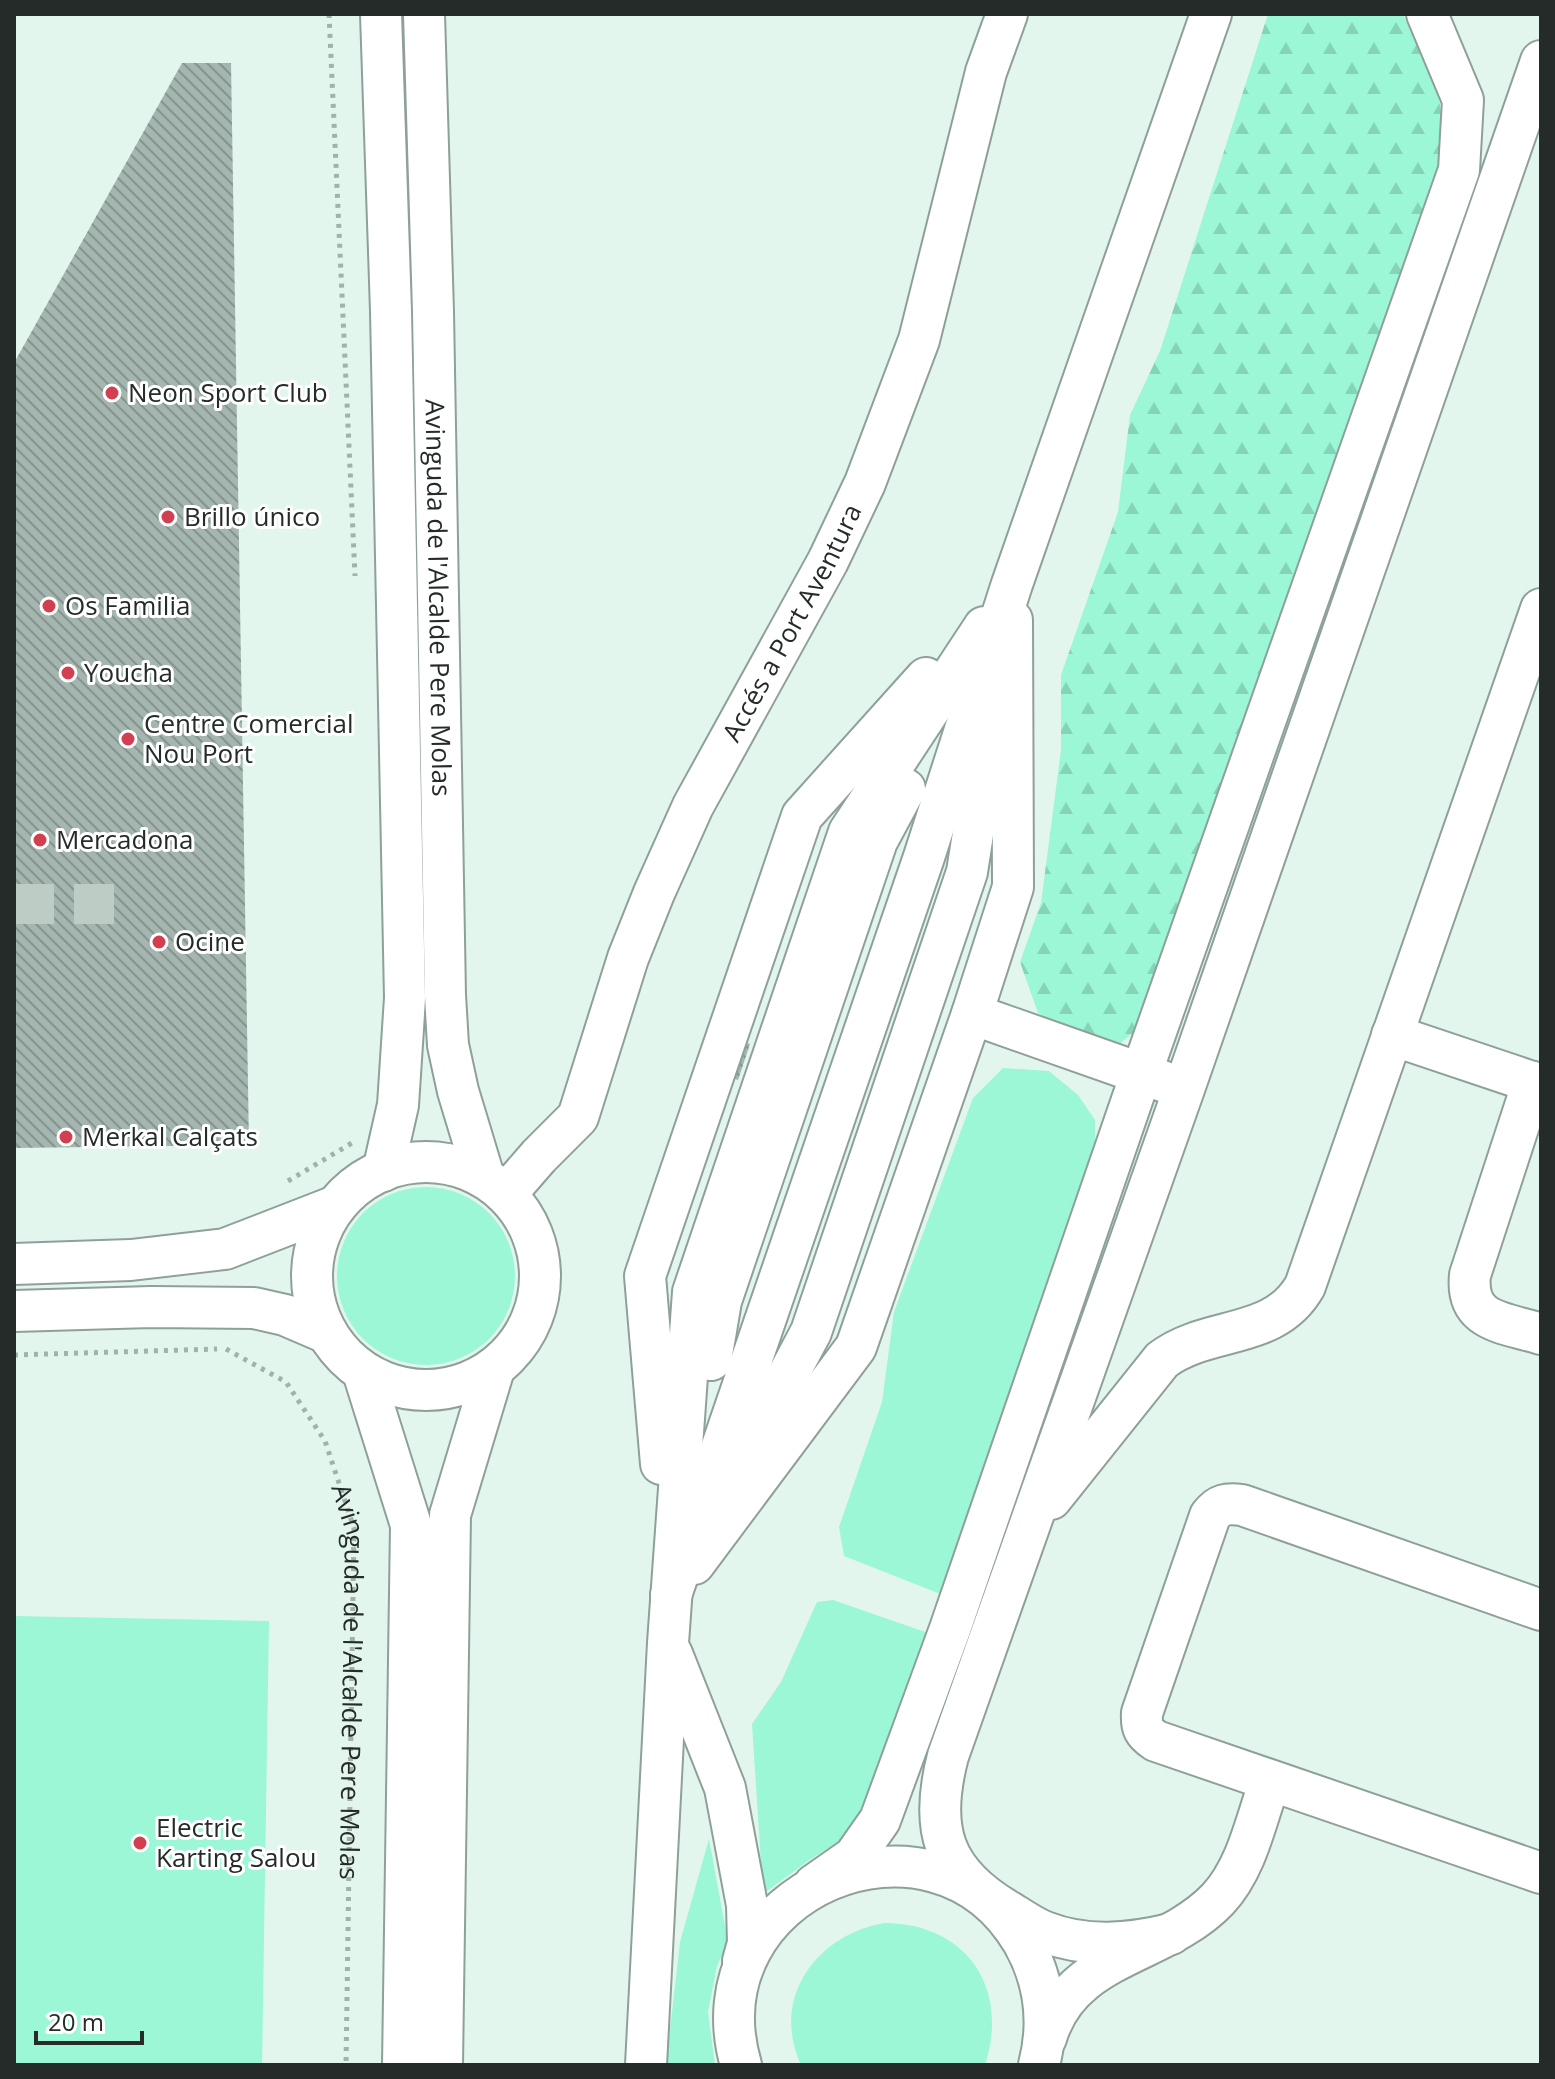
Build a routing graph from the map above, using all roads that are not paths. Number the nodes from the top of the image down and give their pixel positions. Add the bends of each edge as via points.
1 (381, 14) edge
2 (424, 14) edge
3 (1007, 14) edge
4 (1211, 14) edge
5 (1427, 14) edge
6 (1541, 61) edge
7 (1012, 584) junction
8 (1541, 609) edge
9 (1525, 702) edge
10 (972, 1014) junction
11 (1392, 1035) junction
12 (1141, 1074) junction
13 (1537, 1084) edge
14 (1184, 1089) junction
15 (383, 1171) junction
16 (495, 1186) junction
17 (336, 1206) junction
18 (14, 1264) edge
19 (14, 1311) edge
20 (327, 1333) junction
21 (1541, 1334) edge
22 (494, 1369) junction
23 (363, 1372) junction
24 (1031, 1524) junction
25 (671, 1595) junction
26 (1541, 1610) edge
27 (668, 1643) junction
28 (1270, 1781) junction
29 (1541, 1873) edge
30 (814, 1885) junction
31 (981, 1895) junction
32 (1171, 1934) junction
33 (736, 1992) junction
34 (737, 2057) edge
35 (1045, 2058) edge
36 (403, 2065) edge
37 (442, 2065) edge
38 (646, 2065) edge

1 - 15 street, Avinguda de l'Alcalde Pere Molas via 405,998 398,1105
2 - 16 street, Avinguda de l'Alcalde Pere Molas via 445,995 451,1061
3 - 16 street, Accés a Port Aventura via 986,72 919,340 865,483 828,561 693,806 628,958 578,1117 539,1156
4 - 7 street
5 - 12 street via 1463,100 1459,170
6 - 14 street
7 - 10 street via 1013,887
7 - 25 street
7 - 25 street via 988,879 832,1339
7 - 25 street via 832,826 681,1271 676,1286
8 - 9 street
9 - 11 street
10 - 12 street
10 - 25 street via 856,1347
11 - 13 street
11 - 24 street via 1296,1301 1268,1320 1178,1347 1162,1360
12 - 14 street
12 - 30 street via 880,1820 854,1857
13 - 21 street via 1468,1293 1487,1317
14 - 24 street
15 - 16 street via 424,1162 465,1169
15 - 17 street
16 - 22 street via 533,1233 541,1270 530,1325
17 - 18 street via 225,1249 131,1260
17 - 20 street via 319,1236 312,1268 315,1301
19 - 20 street via 254,1308
20 - 23 street
22 - 23 street via 459,1386 419,1391
22 - 37 street via 450,1515
23 - 36 street via 411,1525
24 - 31 street via 942,1781 940,1826 947,1851
25 - 27 street
26 - 28 street via 1242,1505 1216,1508 1175,1613 1141,1726 1156,1741
27 - 33 street via 725,1788 749,1926
27 - 38 street
28 - 29 street
28 - 32 street via 1233,1880 1204,1913
30 - 31 street via 855,1870 899,1866 943,1875
30 - 33 street via 778,1913 751,1949
31 - 32 street via 1042,1931 1067,1939 1119,1943
31 - 35 street via 1012,1924 1034,1961 1045,2001
32 - 35 street via 1075,1988 1052,2018
33 - 34 street

